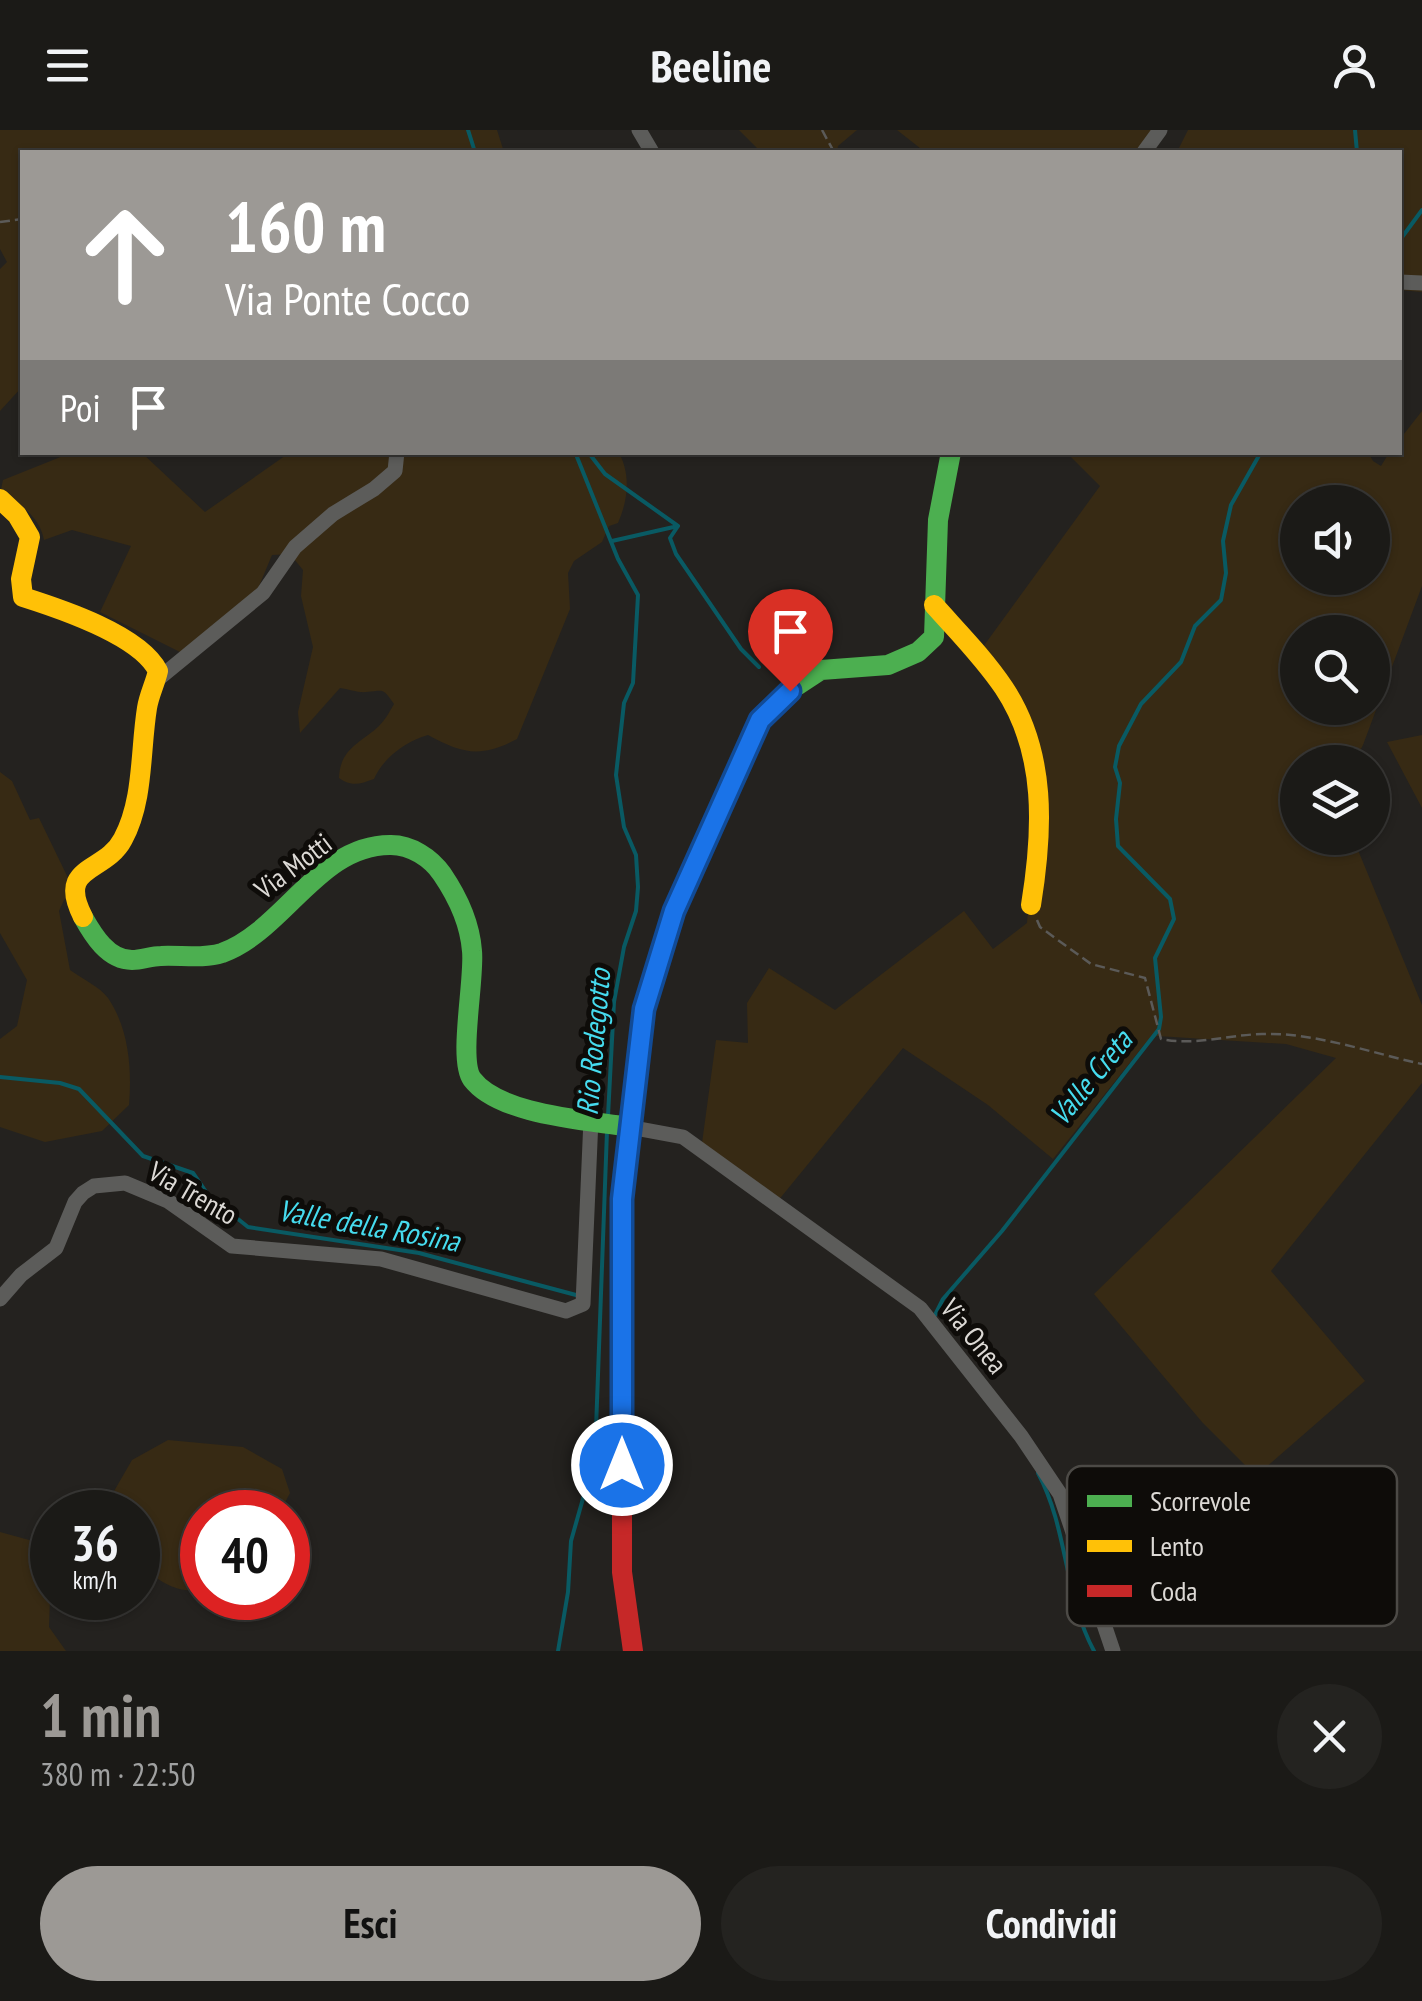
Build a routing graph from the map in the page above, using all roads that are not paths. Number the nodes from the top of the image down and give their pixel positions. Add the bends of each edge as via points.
1 (397, 455) edge
2 (948, 455) edge
3 (0, 499) edge
4 (934, 605) junction
5 (158, 680) junction
6 (1030, 905) road end
7 (609, 1123) junction
8 (0, 1298) edge
9 (1067, 1515) edge
10 (1105, 1626) edge
11 (633, 1651) edge
12 (1113, 1651) edge

1 - 5 street via 395,471 295,547 262,593
2 - 4 street
3 - 5 street via 32,538 22,565 23,597 78,614 152,657
4 - 6 street via 1005,689 1029,738 1040,828
4 - 7 street via 934,637 918,652 888,665 821,670 760,720 674,911
5 - 7 street, Via Motti via 121,845 76,878 74,888 74,901 108,952 131,961 221,953 350,856 390,845 409,848 444,873 471,943 468,1073 521,1106
7 - 8 street, Via Trento via 583,1298 566,1311 380,1259 232,1246 168,1201 125,1183 83,1193 56,1248
7 - 9 street, Via Onea via 683,1137 920,1308 1021,1436
7 - 11 street via 622,1199 622,1572
10 - 12 street, Via Onea

